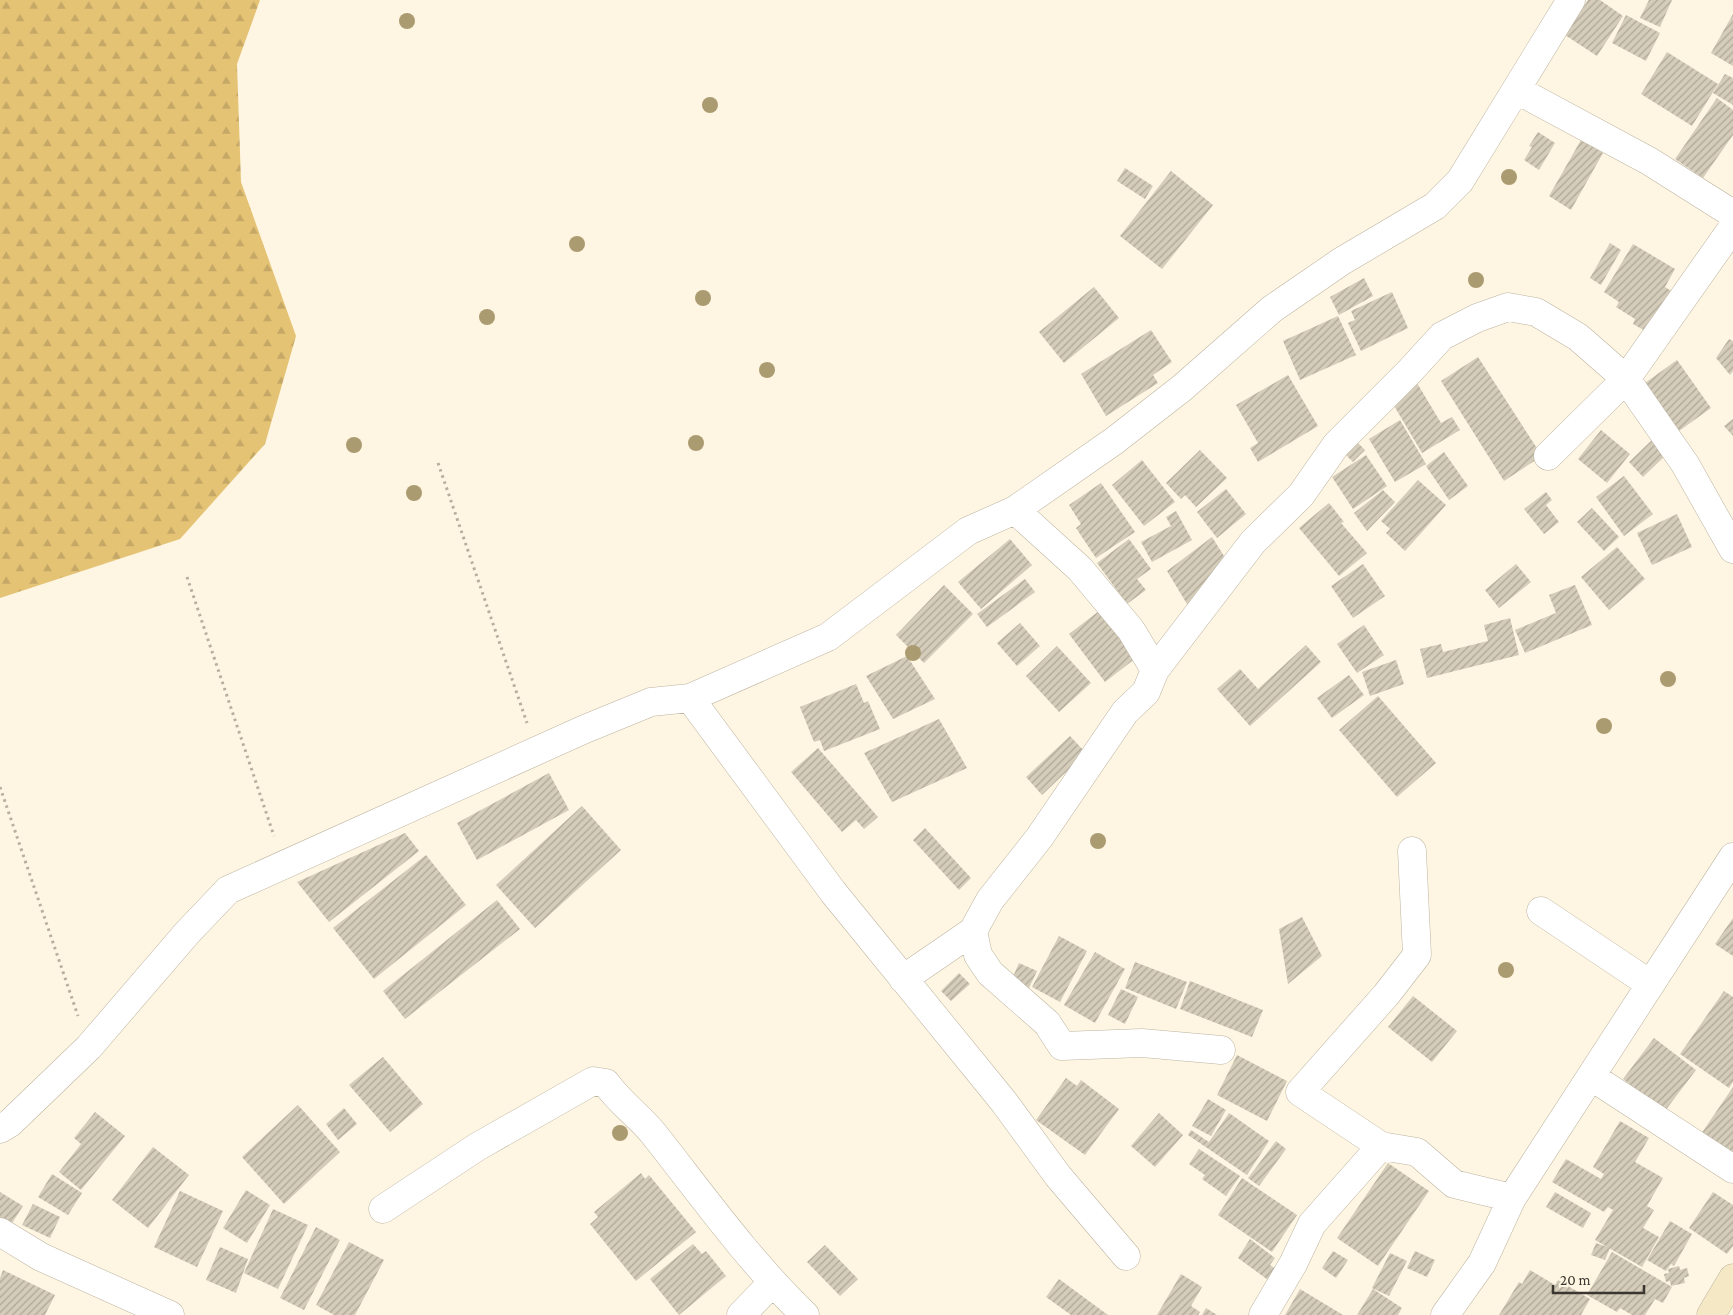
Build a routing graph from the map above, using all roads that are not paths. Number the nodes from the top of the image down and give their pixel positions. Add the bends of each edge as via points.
1 (1571, 0) edge
2 (1517, 90) junction
3 (1733, 214) edge
4 (1733, 228) edge
5 (1626, 378) junction
6 (1548, 456) dead end
7 (1015, 510) junction
8 (1733, 549) edge
9 (1155, 670) junction
10 (690, 698) junction
11 (1412, 851) dead end
12 (1733, 857) edge
13 (1541, 911) dead end
14 (973, 931) junction
15 (904, 979) junction
16 (1650, 984) junction
17 (1221, 1050) dead end
18 (1592, 1077) junction
19 (0, 1129) edge
20 (1381, 1146) junction
21 (1733, 1169) edge
22 (1512, 1198) junction
23 (383, 1209) dead end
24 (0, 1232) edge
25 (1126, 1256) dead end
26 (1733, 1278) edge
27 (772, 1283) junction
28 (170, 1315) edge
29 (741, 1315) edge
30 (805, 1315) edge
31 (1263, 1315) edge
32 (1445, 1315) edge
33 (1711, 1315) edge

1 - 2 street
2 - 3 street via 1650,161
2 - 7 street via 1460,181 1435,206 1342,261 1272,309 1182,388 1114,441
4 - 5 street
5 - 6 street
5 - 8 street via 1684,464
5 - 9 street via 1578,337 1536,312 1508,308 1477,318 1442,336 1336,446 1301,495 1253,542
7 - 9 street via 1080,569 1131,630
7 - 10 street via 968,531 828,637
9 - 14 street via 1146,692 1125,712 1039,838 990,900
10 - 15 street via 833,892
10 - 19 street via 651,702 228,890 89,1047
11 - 20 street via 1416,955 1386,995 1300,1092
12 - 16 street
13 - 16 street
14 - 15 street
14 - 17 street via 978,955 990,973 1047,1023 1062,1046 1142,1043
15 - 25 street via 1004,1102 1058,1176
16 - 18 street
18 - 21 street
18 - 22 street
20 - 22 street via 1417,1152 1454,1184
20 - 31 street via 1312,1224
22 - 32 street via 1482,1263
23 - 27 street via 478,1146 585,1085 593,1081 606,1083 649,1128
24 - 28 street via 41,1257
26 - 33 street
27 - 29 street
27 - 30 street

